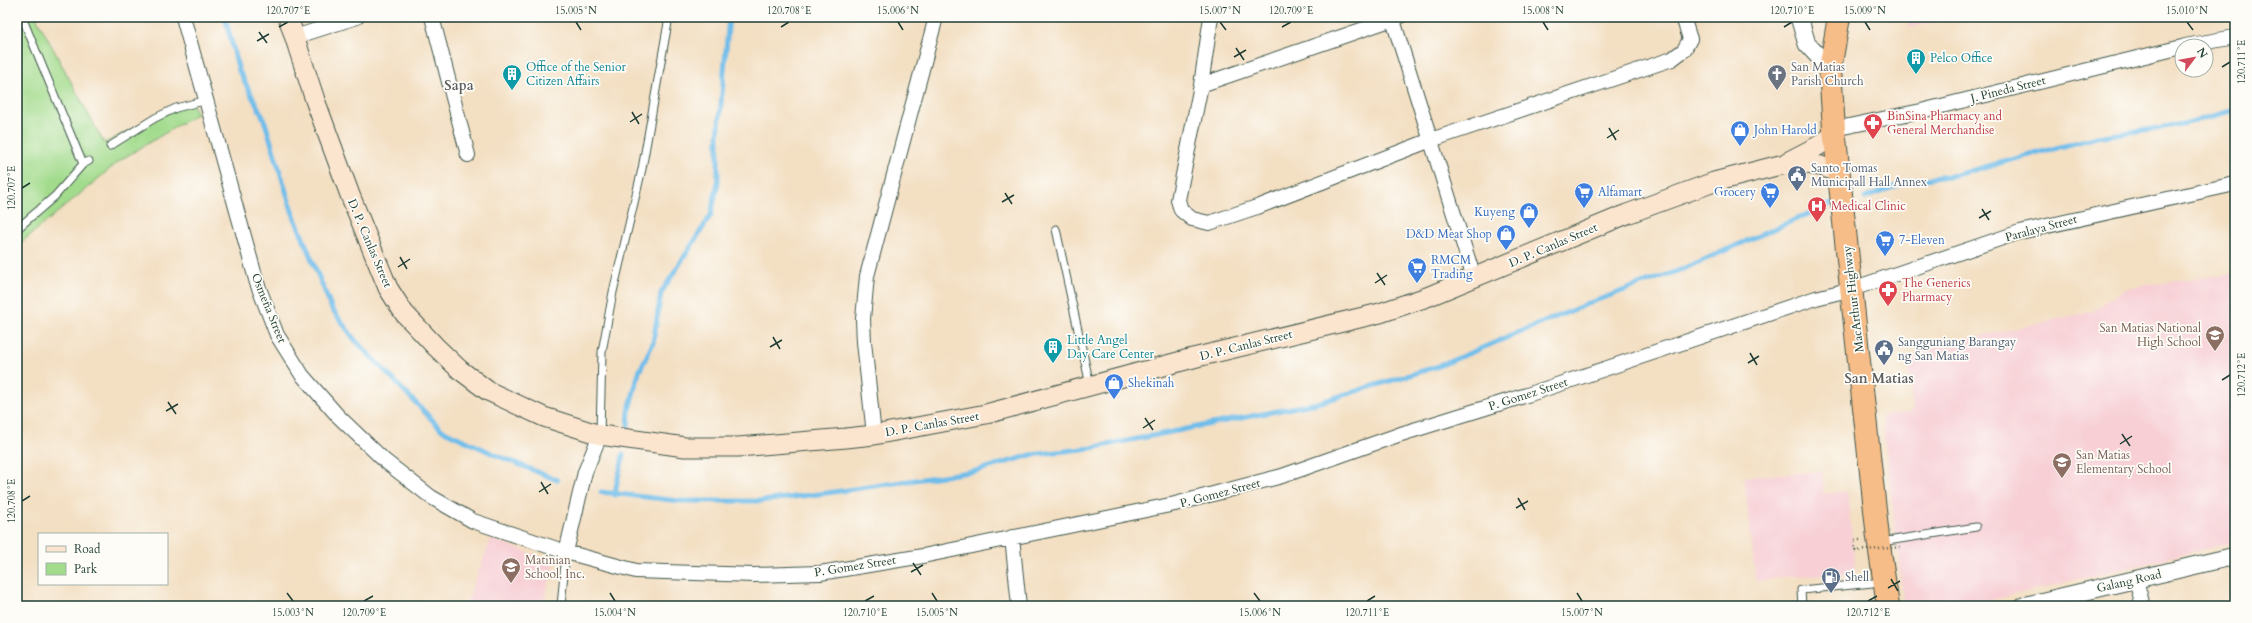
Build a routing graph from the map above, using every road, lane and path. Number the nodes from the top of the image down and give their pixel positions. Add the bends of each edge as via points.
1 (22, 17) edge
2 (183, 17) edge
3 (288, 17) edge
4 (357, 17) edge
5 (432, 17) edge
6 (669, 17) edge
7 (936, 17) edge
8 (1211, 17) edge
9 (1683, 17) edge
10 (1799, 17) edge
11 (1839, 17) edge
12 (1395, 18) edge
13 (2235, 37) edge
14 (295, 38) junction
15 (2214, 41) edge
16 (2174, 48) edge
17 (1830, 69) junction
18 (1201, 85) junction
19 (206, 100) junction
20 (1835, 132) junction
21 (1431, 140) junction
22 (110, 146) dead end
23 (468, 155) dead end
24 (1780, 165) junction
25 (1840, 173) junction
26 (2235, 184) edge
27 (17, 229) edge
28 (1056, 229) dead end
29 (1474, 278) junction
30 (1852, 289) junction
31 (1091, 387) junction
32 (600, 435) junction
33 (874, 435) junction
34 (1976, 527) dead end
35 (1012, 537) junction
36 (1854, 540) dead end
37 (1879, 542) junction
38 (566, 552) junction
39 (1902, 553) dead end
40 (2235, 556) edge
41 (2136, 580) junction
42 (1885, 582) junction
43 (561, 606) edge
44 (1019, 606) edge
45 (1802, 606) edge
46 (1888, 606) edge
47 (2023, 606) edge
48 (2143, 606) edge

1 - 27 lane via 86,162 55,196
2 - 19 street, Osmeña Street
3 - 14 main road, D. P. Canlas Street
4 - 14 street
5 - 23 street
6 - 32 lane via 642,169 613,292 602,352
7 - 33 street via 867,276 863,319 864,342
8 - 18 street
9 - 21 street via 1690,39 1684,50 1672,59
10 - 17 street via 1808,44
11 - 17 highway, MacArthur Highway
12 - 18 street
12 - 21 street
13 - 15 street, J. Pineda Street
14 - 32 main road, D. P. Canlas Street via 350,195 388,288 404,313 460,370 488,391 544,417
16 - 20 street, J. Pineda Street
17 - 20 highway, MacArthur Highway
18 - 21 street via 1178,200 1181,210 1192,219 1209,222 1260,206
19 - 22 lane via 176,108
19 - 38 street, Osmeña Street via 257,283 277,335 302,375 338,416 385,461 431,497 473,521
20 - 24 main road, D. P. Canlas Street via 1812,150
20 - 25 highway, MacArthur Highway
21 - 29 street
24 - 25 main road, D. P. Canlas Street via 1801,163 1821,166
24 - 29 main road, D. P. Canlas Street via 1714,182 1627,214
25 - 30 highway, MacArthur Highway
26 - 30 street, Paralaya Street via 2020,232
28 - 31 lane
29 - 31 main road, D. P. Canlas Street via 1380,313 1193,358
30 - 35 street, P. Gomez Street via 1809,300 1527,395 1401,434 1282,476 1175,504
30 - 37 highway, MacArthur Highway
31 - 33 main road, D. P. Canlas Street via 986,414
32 - 33 main road, D. P. Canlas Street via 685,447 738,447
32 - 38 street via 585,472
34 - 37 lane
35 - 38 street, P. Gomez Street via 923,556 820,573 769,575 636,572
35 - 44 street
36 - 39 path, bridge via 1855,551 1901,547
37 - 42 highway, MacArthur Highway
38 - 43 lane
40 - 41 street, Galang Road
41 - 47 street, Galang Road
41 - 48 street
42 - 45 lane via 1801,590
42 - 46 highway, MacArthur Highway

